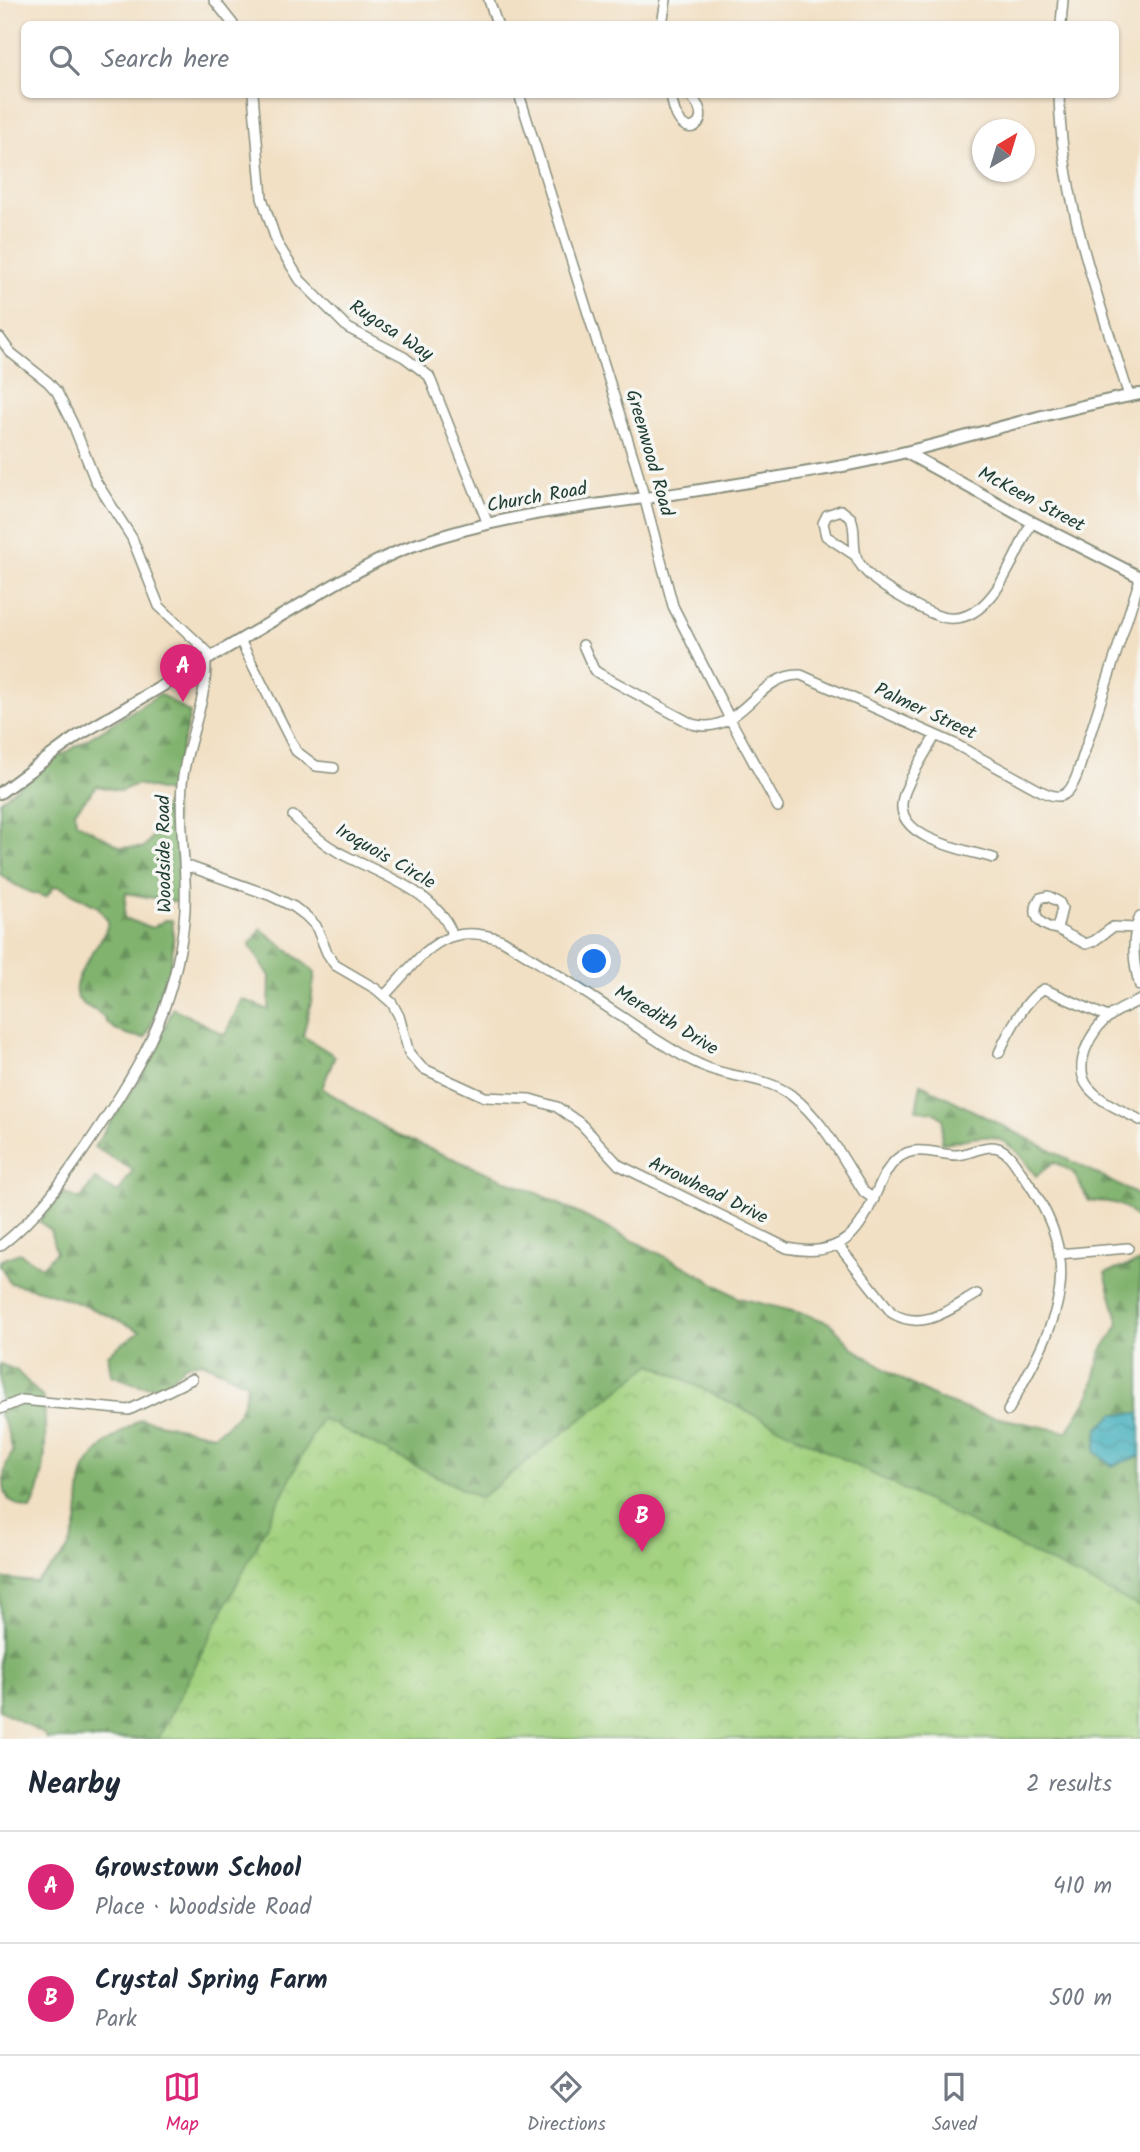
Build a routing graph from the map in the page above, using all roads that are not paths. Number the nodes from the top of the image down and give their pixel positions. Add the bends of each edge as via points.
1 (214, 0) edge
2 (489, 0) edge
3 (666, 0) edge
4 (1063, 0) edge
5 (231, 21) edge
6 (496, 21) edge
7 (662, 21) edge
8 (1061, 21) edge
9 (253, 98) edge
10 (520, 98) edge
11 (672, 98) edge
12 (691, 98) edge
13 (1059, 98) edge
14 (0, 338) edge
15 (1135, 395) edge
16 (907, 453) junction
17 (645, 498) junction
18 (1032, 522) junction
19 (488, 524) junction
20 (856, 556) junction
21 (1140, 578) edge
22 (240, 640) junction
23 (583, 645) dead end
24 (209, 658) junction
25 (730, 719) junction
26 (935, 736) junction
27 (334, 768) dead end
28 (0, 793) edge
29 (778, 807) dead end
30 (293, 816) dead end
31 (993, 858) dead end
32 (186, 865) junction
33 (1140, 916) edge
34 (1136, 928) junction
35 (1057, 929) dead end
36 (452, 934) junction
37 (1140, 986) edge
38 (385, 995) junction
39 (1140, 1000) edge
40 (1108, 1017) junction
41 (999, 1053) dead end
42 (1140, 1121) edge
43 (874, 1199) junction
44 (838, 1245) junction
45 (0, 1246) edge
46 (1128, 1248) dead end
47 (1059, 1254) junction
48 (977, 1294) dead end
49 (192, 1380) dead end
50 (0, 1409) edge
51 (1008, 1411) dead end

1 - 5 street
2 - 6 street
3 - 7 street
4 - 8 street
9 - 19 street, Rugosa Way via 262,198 277,243 300,280 348,328 404,357 429,376
10 - 17 street, Greenwood Road
11 - 12 street via 680,124 694,127 701,113
13 - 15 street via 1063,146 1087,265
14 - 24 street via 57,392 95,480 132,538 159,606
15 - 16 street, Church Road
16 - 17 street, Church Road
16 - 18 street, McKeen Street
17 - 19 street, Church Road
17 - 25 street, Greenwood Road via 673,606
18 - 20 street via 993,595 980,609 963,617 939,616 901,597 878,582
18 - 21 street, McKeen Street
19 - 22 street, Church Road via 421,542 372,564
20 - 20 street via 826,536 823,523 827,515 841,510 851,518
21 - 26 street, Palmer Street via 1069,792 1050,796
22 - 24 street, Church Road
22 - 27 street via 296,751 316,766
23 - 25 street via 594,670 685,721 705,726
24 - 28 street, Church Road via 76,737
24 - 32 street, Woodside Road via 182,782
25 - 26 street, Palmer Street via 771,682 801,676
25 - 29 street, Greenwood Road
26 - 31 street via 902,799 904,815 922,836
30 - 36 street, Iroquois Circle via 338,852 430,902
32 - 38 street via 295,907 316,926 335,965
32 - 45 street, Woodside Road via 179,956 146,1053 57,1187
33 - 34 street
34 - 35 street via 1113,927 1086,944
34 - 37 street
36 - 38 street via 424,954
36 - 43 street, Meredith Drive via 502,940 699,1065 781,1088 811,1114 864,1192
38 - 44 street, Arrowhead Drive via 399,1016 409,1053 422,1068 485,1097 530,1099 557,1107 581,1124 619,1166 774,1243 801,1251
39 - 40 street
40 - 41 street via 1040,990 1016,1020
40 - 42 street via 1086,1048 1082,1075 1094,1093
43 - 44 street via 862,1223
43 - 47 street via 891,1167 909,1153 958,1155 997,1147 1009,1156 1045,1207
44 - 48 street via 892,1313 905,1320 927,1321
46 - 47 street
47 - 51 street via 1061,1285 1055,1313
49 - 50 street via 129,1410 22,1399

